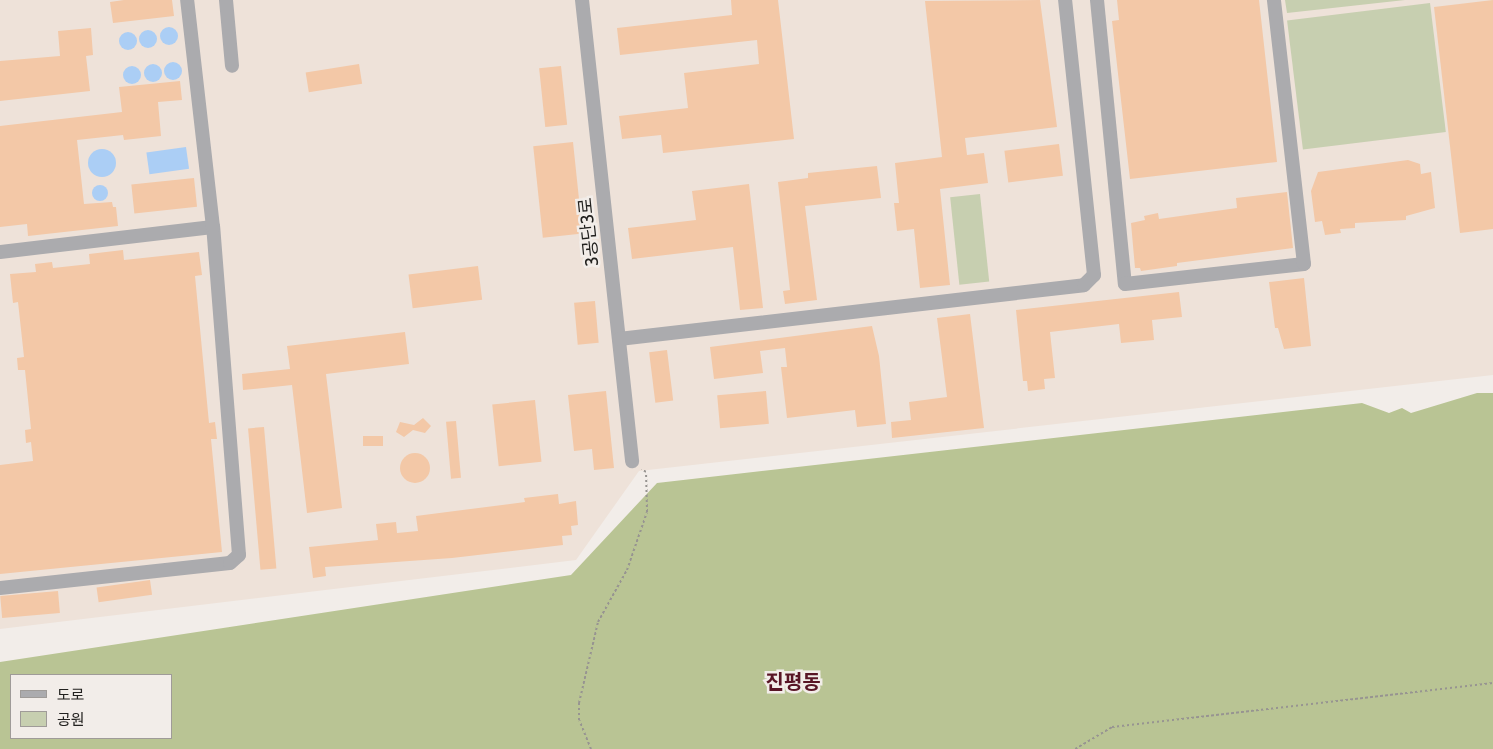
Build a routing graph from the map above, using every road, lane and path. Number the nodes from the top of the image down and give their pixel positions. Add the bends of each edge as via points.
1 (187, 0) edge
2 (226, 0) edge
3 (582, 0) edge
4 (1065, 0) edge
5 (1097, 0) edge
6 (1274, 0) edge
7 (232, 66) dead end
8 (213, 227) junction
9 (0, 252) edge
10 (619, 339) junction
11 (632, 461) joint
12 (0, 588) edge
13 (1493, 683) edge
14 (591, 749) edge
15 (1074, 749) edge

1 - 8 street
2 - 7 street
3 - 10 street, 3공단3로
4 - 10 street via 1094,275 1084,285
5 - 6 street via 1125,284 1304,264
8 - 9 street
8 - 12 street via 239,555 230,563
10 - 11 street, 3공단3로
11 - 14 path via 646,472 646,512 627,570 603,611 594,636 578,712
13 - 15 path via 1112,727

